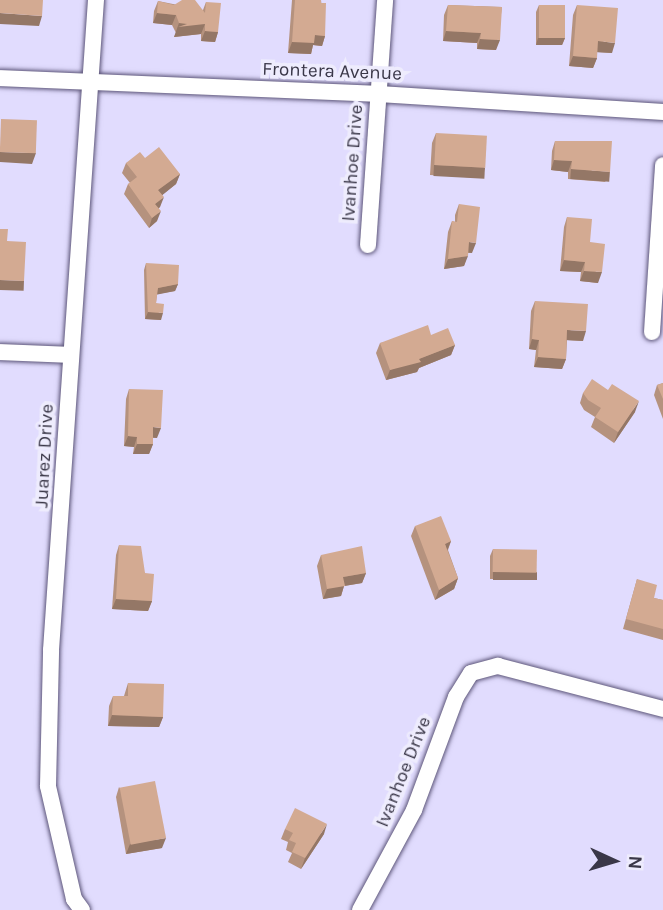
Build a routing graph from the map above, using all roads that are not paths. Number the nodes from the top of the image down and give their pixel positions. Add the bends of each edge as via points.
1 (96, 0) edge
2 (385, 0) edge
3 (0, 78) edge
4 (90, 84) junction
5 (379, 94) junction
6 (663, 112) edge
7 (663, 165) edge
8 (368, 245) dead end
9 (652, 332) dead end
10 (0, 352) edge
11 (71, 355) junction
12 (663, 709) edge
13 (82, 910) edge
14 (360, 910) edge

1 - 4 street, Juarez Drive
2 - 5 street, Ivanhoe Drive
3 - 4 street, Frontera Avenue
4 - 5 street, Frontera Avenue
4 - 11 street, Juarez Drive
5 - 6 street, Frontera Avenue
5 - 8 street, Ivanhoe Drive
7 - 9 street
10 - 11 street
11 - 13 street, Juarez Drive via 51,650 48,786 74,899
12 - 14 street, Ivanhoe Drive via 498,666 471,673 456,697 414,810

